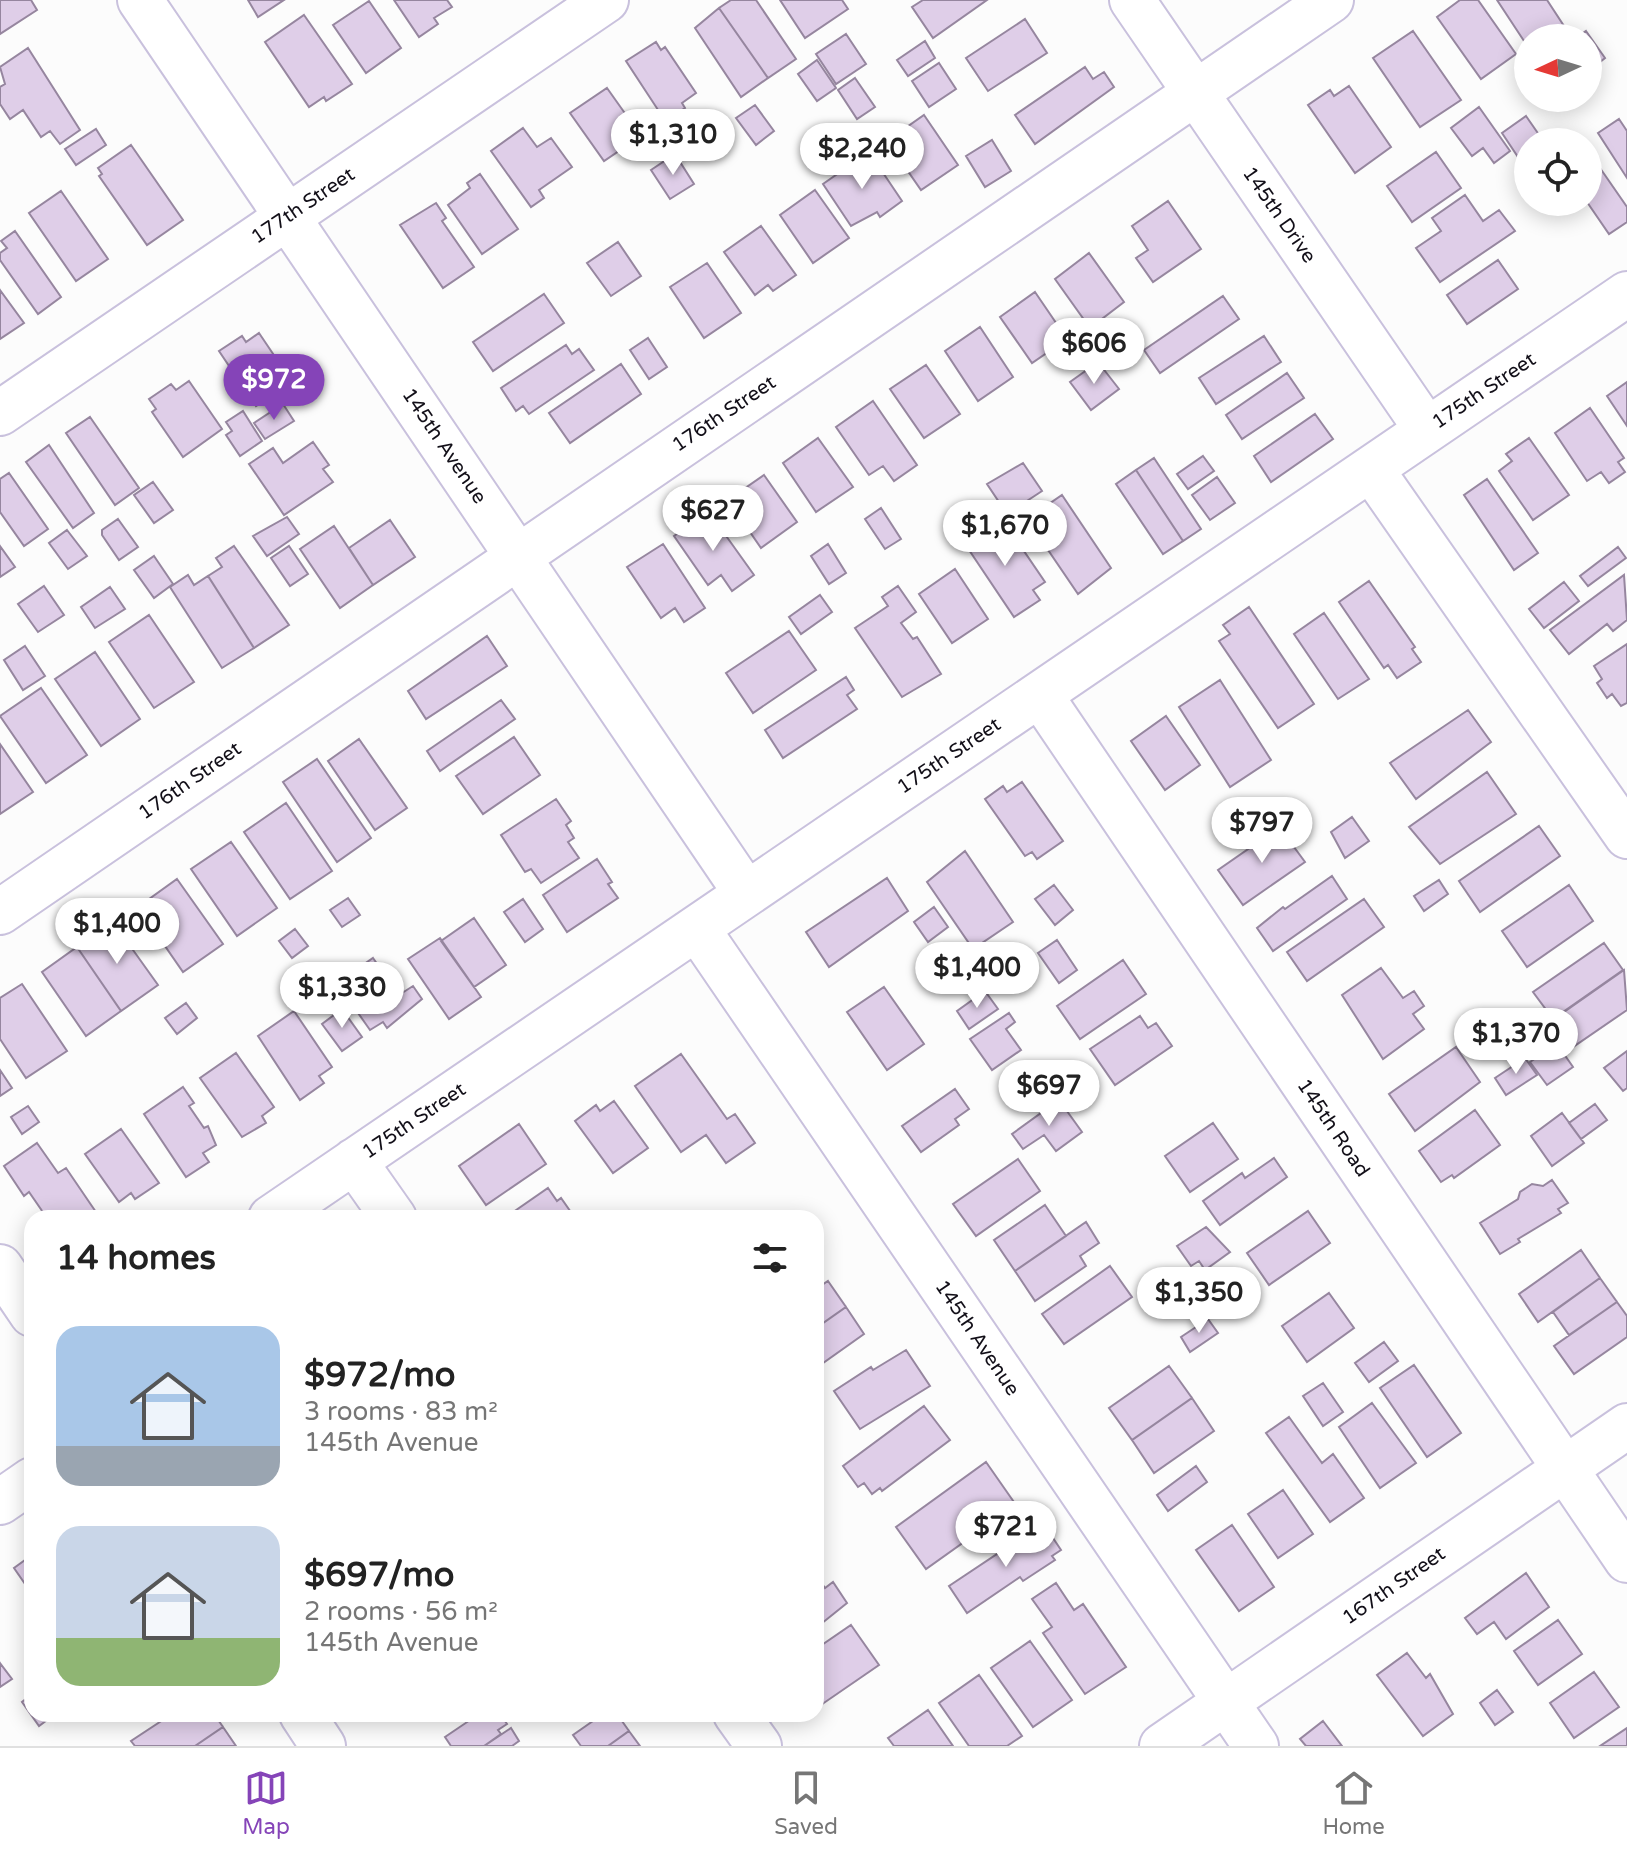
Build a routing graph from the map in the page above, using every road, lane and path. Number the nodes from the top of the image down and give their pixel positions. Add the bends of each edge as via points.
1 (140, 0) edge
2 (606, 0) edge
3 (1132, 0) edge
4 (1331, 0) edge
5 (1196, 94) junction
6 (288, 216) junction
7 (1627, 294) edge
8 (0, 413) edge
9 (1427, 430) junction
10 (1371, 469) junction
11 (518, 554) junction
12 (1040, 695) junction
13 (1627, 836) edge
14 (746, 893) junction
15 (0, 912) edge
16 (698, 930) junction
17 (354, 1161) junction
18 (283, 1210) edge
19 (388, 1210) edge
20 (0, 1267) edge
21 (24, 1302) edge
22 (1627, 1426) edge
23 (1564, 1469) junction
24 (24, 1486) edge
25 (0, 1502) edge
26 (1627, 1560) edge
27 (1225, 1702) junction
28 (307, 1722) edge
29 (742, 1722) edge
30 (323, 1746) edge
31 (759, 1746) edge
32 (1162, 1746) edge
33 (1256, 1746) edge

1 - 6 street, 145th Avenue
2 - 6 street, 177th Street
3 - 5 street, 145th Drive
4 - 5 street, 176th Street
5 - 9 street, 145th Drive
5 - 11 street, 176th Street
6 - 8 street, 177th Street
6 - 11 street, 145th Avenue
7 - 9 street, 175th Street
9 - 10 street, 175th Street
10 - 12 street, 175th Street
10 - 13 street
11 - 14 street, 145th Avenue
11 - 15 street, 176th Street
12 - 14 street, 175th Street
12 - 23 street, 145th Road
14 - 16 street, 175th Street
16 - 17 street, 175th Street
16 - 27 street, 145th Avenue
17 - 18 street, 175th Street
17 - 19 street
20 - 21 street
22 - 23 street, 167th Street
23 - 26 street, 145th Road
23 - 27 street, 167th Street
24 - 25 street
27 - 32 street, 167th Street
27 - 33 street, 145th Avenue
28 - 30 street
29 - 31 street

